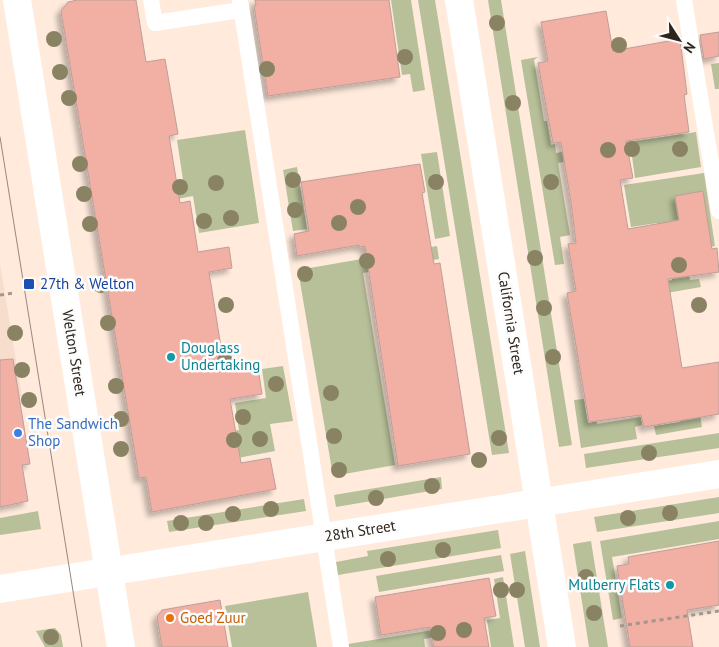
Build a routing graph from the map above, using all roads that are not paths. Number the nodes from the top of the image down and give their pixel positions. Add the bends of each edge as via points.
1 (17, 0) edge
2 (151, 0) edge
3 (459, 0) edge
4 (689, 1) edge
5 (240, 5) edge
6 (719, 211) edge
7 (719, 474) edge
8 (539, 503) junction
9 (324, 537) junction
10 (109, 571) junction
11 (0, 589) edge
12 (121, 647) edge
13 (341, 647) edge
14 (562, 647) edge

1 - 10 street, Welton Street
2 - 5 lane via 155,23
3 - 8 street, California Street
4 - 6 lane
5 - 9 lane
7 - 8 street, 28th Street
8 - 9 street, 28th Street
8 - 14 street, California Street
9 - 10 street, 28th Street
9 - 13 lane
10 - 11 street, 28th Street
10 - 12 street, Welton Street

